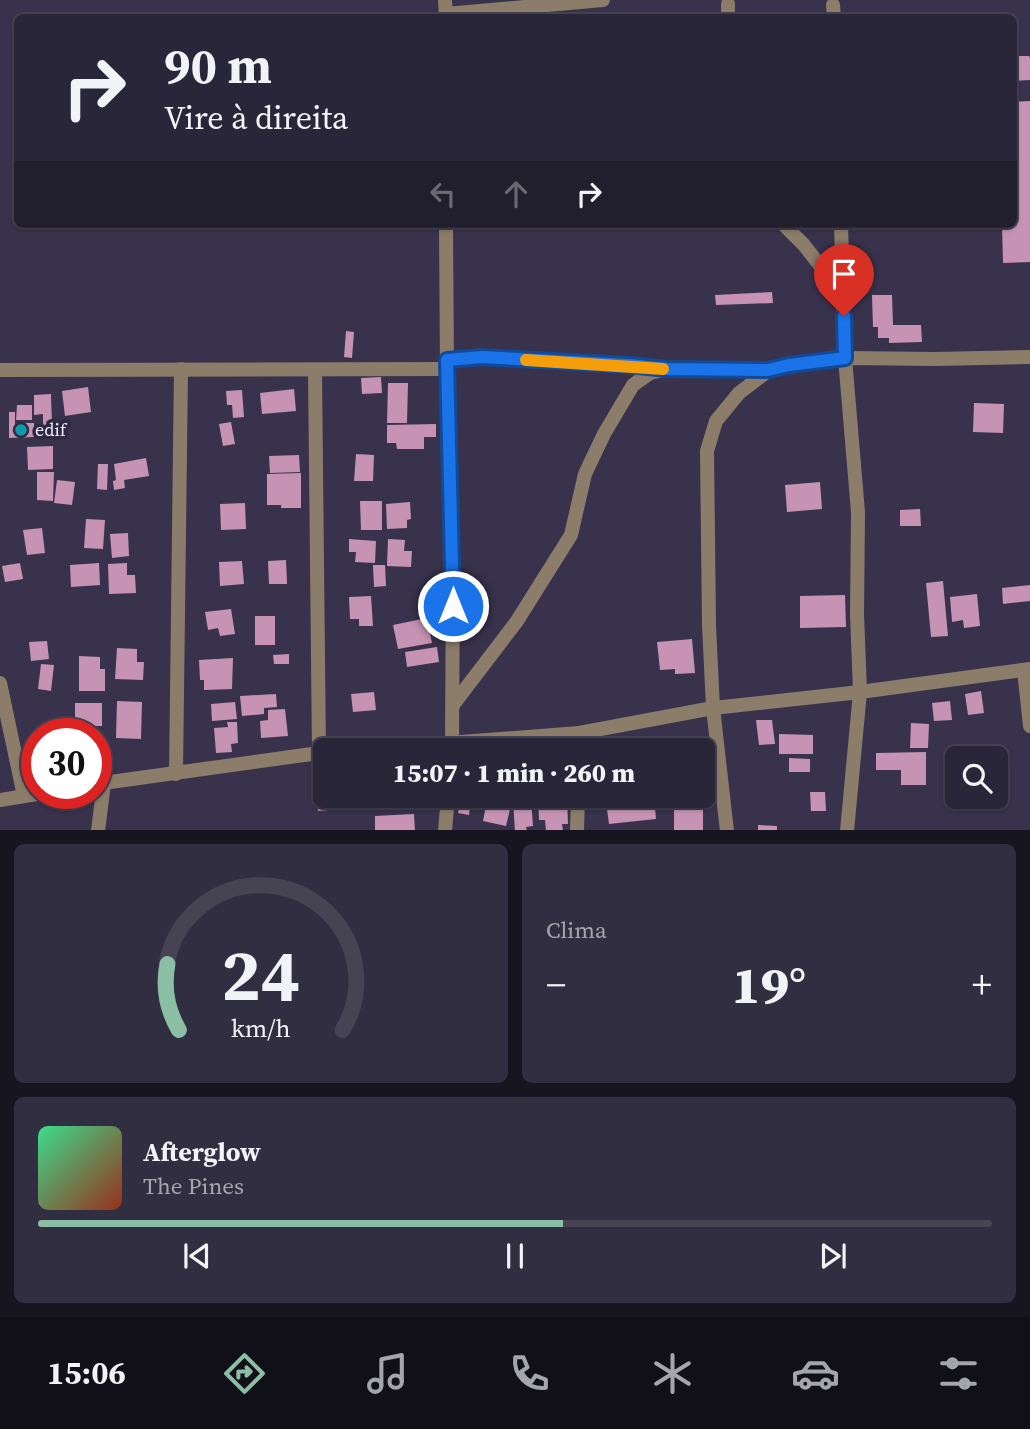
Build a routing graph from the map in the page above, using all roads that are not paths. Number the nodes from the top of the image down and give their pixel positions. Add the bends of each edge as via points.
1 (603, 0) edge
2 (445, 10) edge
3 (446, 228) edge
4 (787, 228) edge
5 (841, 228) edge
6 (843, 295) junction
7 (1030, 356) edge
8 (845, 358) junction
9 (447, 364) junction
10 (181, 369) junction
11 (667, 369) junction
12 (0, 370) edge
13 (315, 370) junction
14 (768, 370) junction
15 (1027, 669) edge
16 (0, 683) edge
17 (860, 692) junction
18 (453, 705) junction
19 (713, 708) junction
20 (1030, 726) edge
21 (579, 733) junction
22 (323, 738) edge
23 (452, 738) edge
24 (534, 738) edge
25 (579, 738) edge
26 (313, 753) edge
27 (176, 774) junction
28 (21, 782) edge
29 (112, 782) edge
30 (21, 796) edge
31 (0, 800) edge
32 (447, 808) edge
33 (578, 808) edge
34 (99, 809) edge
35 (98, 830) edge
36 (445, 830) edge
37 (577, 830) edge
38 (727, 830) edge
39 (847, 830) edge

1 - 2 street
3 - 9 street
4 - 6 street
5 - 6 street
6 - 8 street
7 - 8 street
8 - 14 street
8 - 17 street via 858,512
9 - 11 street via 482,357
9 - 13 street
9 - 18 street
10 - 12 street
10 - 13 street
10 - 27 street
11 - 14 street
11 - 18 street via 650,373 633,385 585,474 571,535 517,621
13 - 22 street
14 - 19 street via 739,393 716,421 707,450
15 - 17 street
15 - 20 street
16 - 28 street
17 - 19 street
17 - 39 street
18 - 23 street
19 - 21 street
19 - 38 street
21 - 24 street
21 - 25 street
26 - 27 street
27 - 29 street
30 - 31 street
32 - 36 street
33 - 37 street
34 - 35 street

